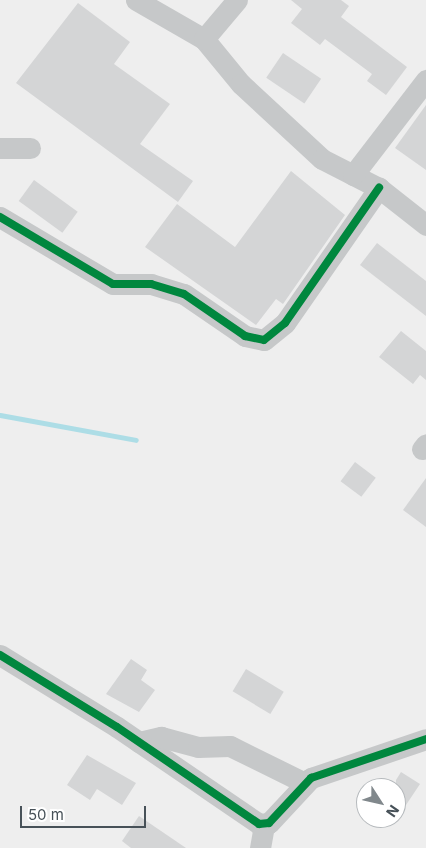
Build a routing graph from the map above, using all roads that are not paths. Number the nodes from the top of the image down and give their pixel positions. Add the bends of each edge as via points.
1 (136, 0) edge
2 (237, 0) edge
3 (204, 39) junction
4 (426, 80) edge
5 (0, 148) edge
6 (30, 148) dead end
7 (353, 175) junction
8 (379, 188) junction
9 (0, 217) edge
10 (426, 225) edge
11 (0, 656) edge
12 (426, 738) edge
13 (139, 742) junction
14 (303, 782) junction
15 (264, 825) junction
16 (260, 848) edge

1 - 3 street
2 - 3 street
3 - 7 street via 241,84 322,159
4 - 7 street
5 - 6 street
7 - 8 street
8 - 9 street via 285,323 264,340 245,336 184,294 151,284 113,284
8 - 10 street
11 - 13 street
12 - 14 street
13 - 14 street via 151,736 198,747 230,746
13 - 15 street
14 - 15 street
15 - 16 street

